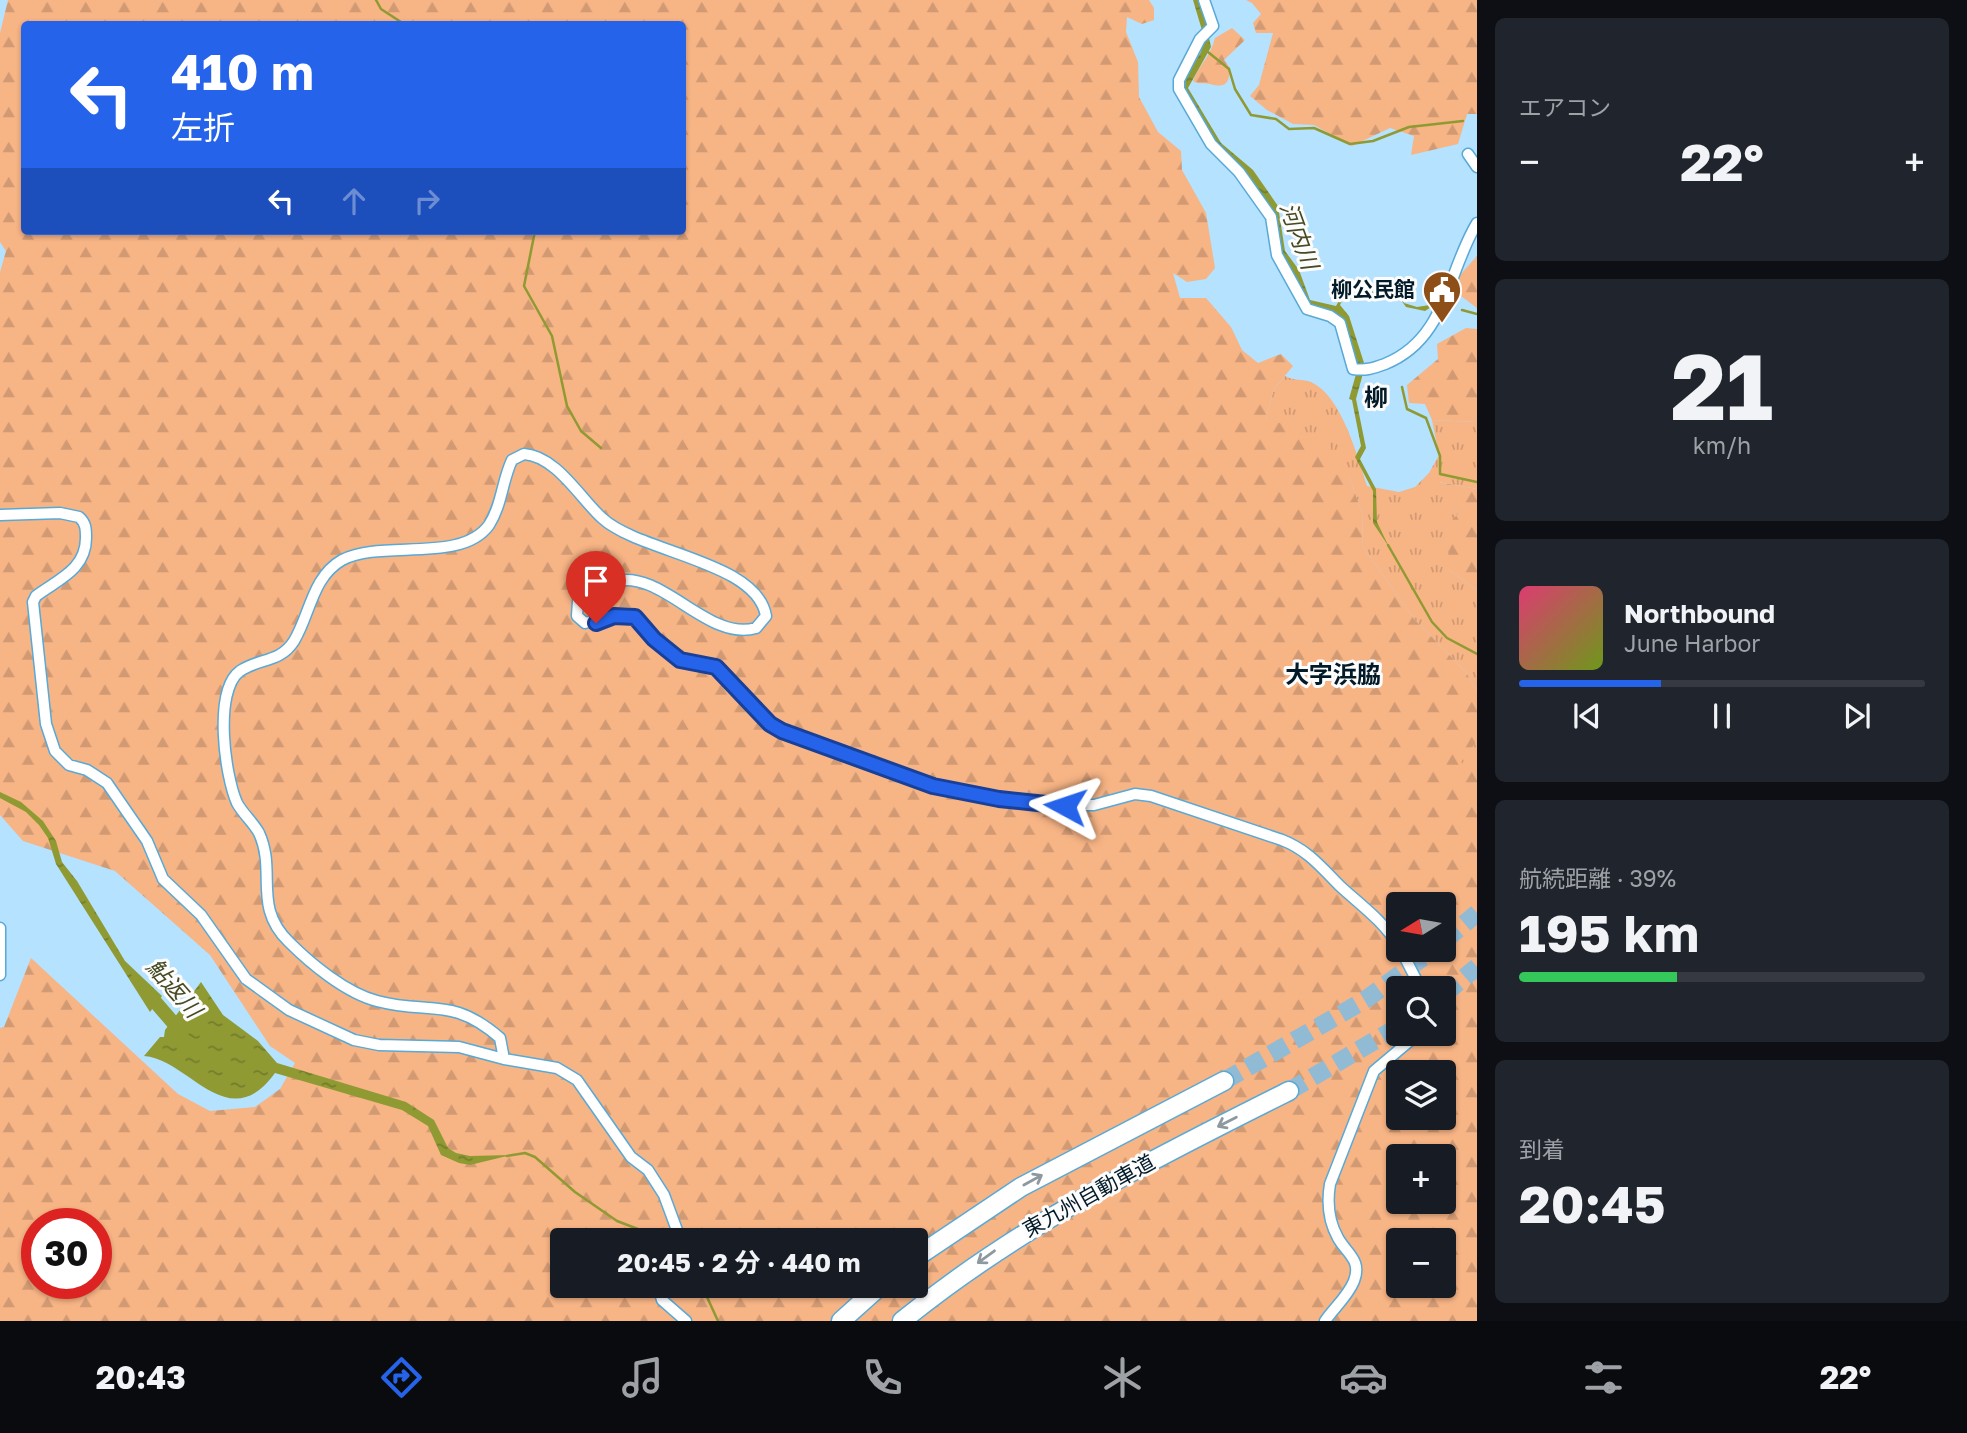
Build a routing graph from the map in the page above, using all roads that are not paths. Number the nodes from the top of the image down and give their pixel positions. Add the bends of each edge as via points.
1 (1204, 0) edge
2 (1468, 154) dead end
3 (1477, 167) edge
4 (1477, 223) edge
5 (0, 515) edge
6 (0, 928) edge
7 (1386, 930) edge
8 (0, 975) edge
9 (1404, 1046) edge
10 (504, 1059) junction
11 (1224, 1081) tunnel mouth
12 (1289, 1091) tunnel mouth
13 (676, 1228) edge
14 (928, 1249) edge
15 (661, 1298) edge
16 (867, 1298) edge
17 (686, 1321) edge
18 (841, 1321) edge
19 (902, 1321) edge
20 (1325, 1321) edge

1 - 4 street via 1213,23 1179,80 1182,97 1211,144 1257,194 1271,217 1277,255 1307,309 1340,323 1361,370 1390,362 1416,346 1455,281 1459,255
2 - 3 street
5 - 10 street via 60,513 83,521 83,556 33,602 51,744 64,762 107,783 147,841 163,879 201,915 246,979 289,1010 354,1040 459,1047
6 - 8 street
7 - 10 street via 1316,860 1282,839 1151,796 1135,794 1094,805 1045,805 918,782 775,728 716,667 680,660 635,617 614,616 585,624 577,616 578,601 610,582 625,579 657,590 734,630 756,628 766,616 744,584 616,530 547,464 524,454 512,460 494,516 479,534 436,547 348,558 333,567 287,649 271,661 244,668 232,679 223,718 234,792 262,843 267,905 279,932 316,965 365,997 466,1014 500,1038
9 - 20 street via 1374,1071 1330,1184 1332,1220 1356,1269 1349,1291
10 - 13 street via 557,1069 577,1080 631,1157 648,1170
14 -> 11 highway, 東九州自動車道 via 1021,1187
12 -> 19 highway, 東九州自動車道 via 1002,1245
15 - 17 street
16 - 18 highway

